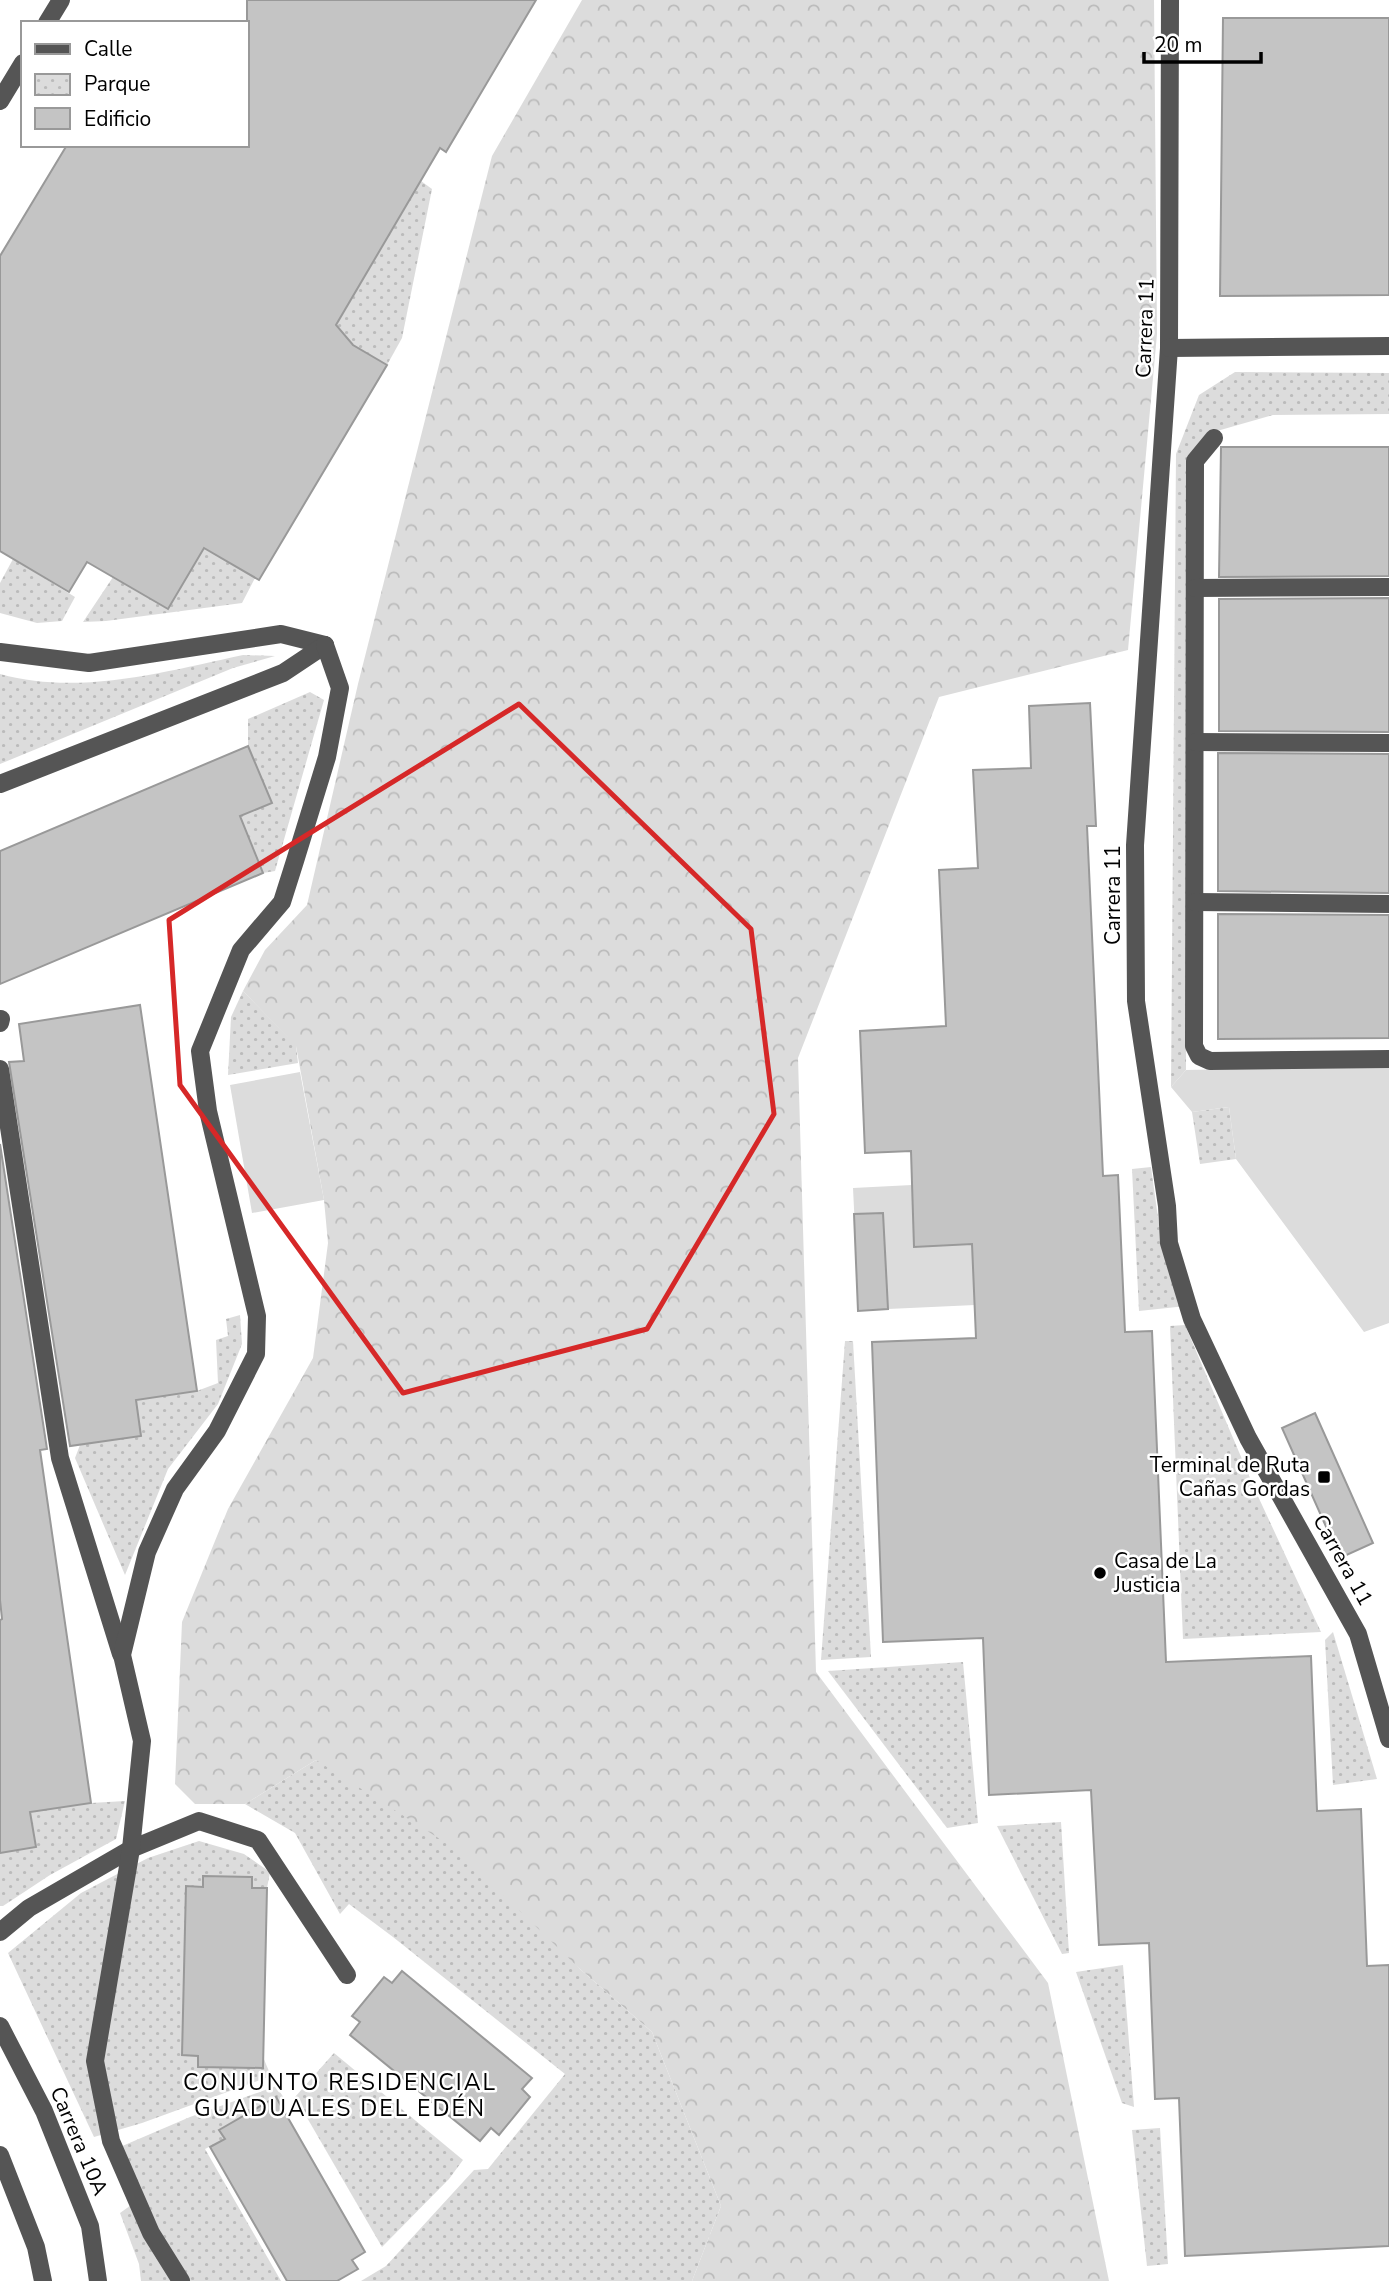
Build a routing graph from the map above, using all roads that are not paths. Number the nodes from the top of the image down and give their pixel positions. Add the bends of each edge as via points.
1 (61, 0) edge
2 (1170, 0) edge
3 (48, 21) edge
4 (21, 66) edge
5 (0, 101) edge
6 (1389, 346) edge
7 (1169, 348) junction
8 (1214, 438) dead end
9 (1389, 587) edge
10 (1195, 588) junction
11 (325, 645) junction
12 (0, 652) edge
13 (1195, 742) junction
14 (1389, 743) edge
15 (0, 784) edge
16 (1195, 902) junction
17 (1389, 904) edge
18 (1389, 1059) edge
19 (0, 1069) edge
20 (122, 1655) junction
21 (1389, 1739) edge
22 (131, 1849) junction
23 (0, 1932) edge
24 (347, 1975) dead end
25 (0, 2026) edge
26 (0, 2155) edge
27 (43, 2281) edge
28 (98, 2281) edge
29 (181, 2281) edge

1 - 3 street
2 - 7 street, Carrera 11
4 - 5 street
6 - 7 street
7 - 21 street, Carrera 11 via 1135,845 1136,1001 1169,1243 1192,1319 1248,1438 1358,1634
8 - 10 street via 1195,461
9 - 10 street
10 - 13 street
11 - 12 street via 282,634 89,663
11 - 15 street via 283,673
11 - 20 street via 340,688 327,757 295,861 282,902 241,950 200,1051 208,1111 257,1316 256,1354 217,1431 175,1489 147,1552
13 - 14 street
13 - 16 street
16 - 17 street
16 - 18 street via 1194,1046 1199,1056 1210,1061
19 - 20 street via 60,1458
20 - 22 street via 142,1741
22 - 23 street via 29,1908
22 - 24 street via 199,1821 258,1840
22 - 29 street via 95,2061 111,2141 151,2234
25 - 28 street, Carrera 10A via 44,2111 90,2227
26 - 27 street via 36,2248

